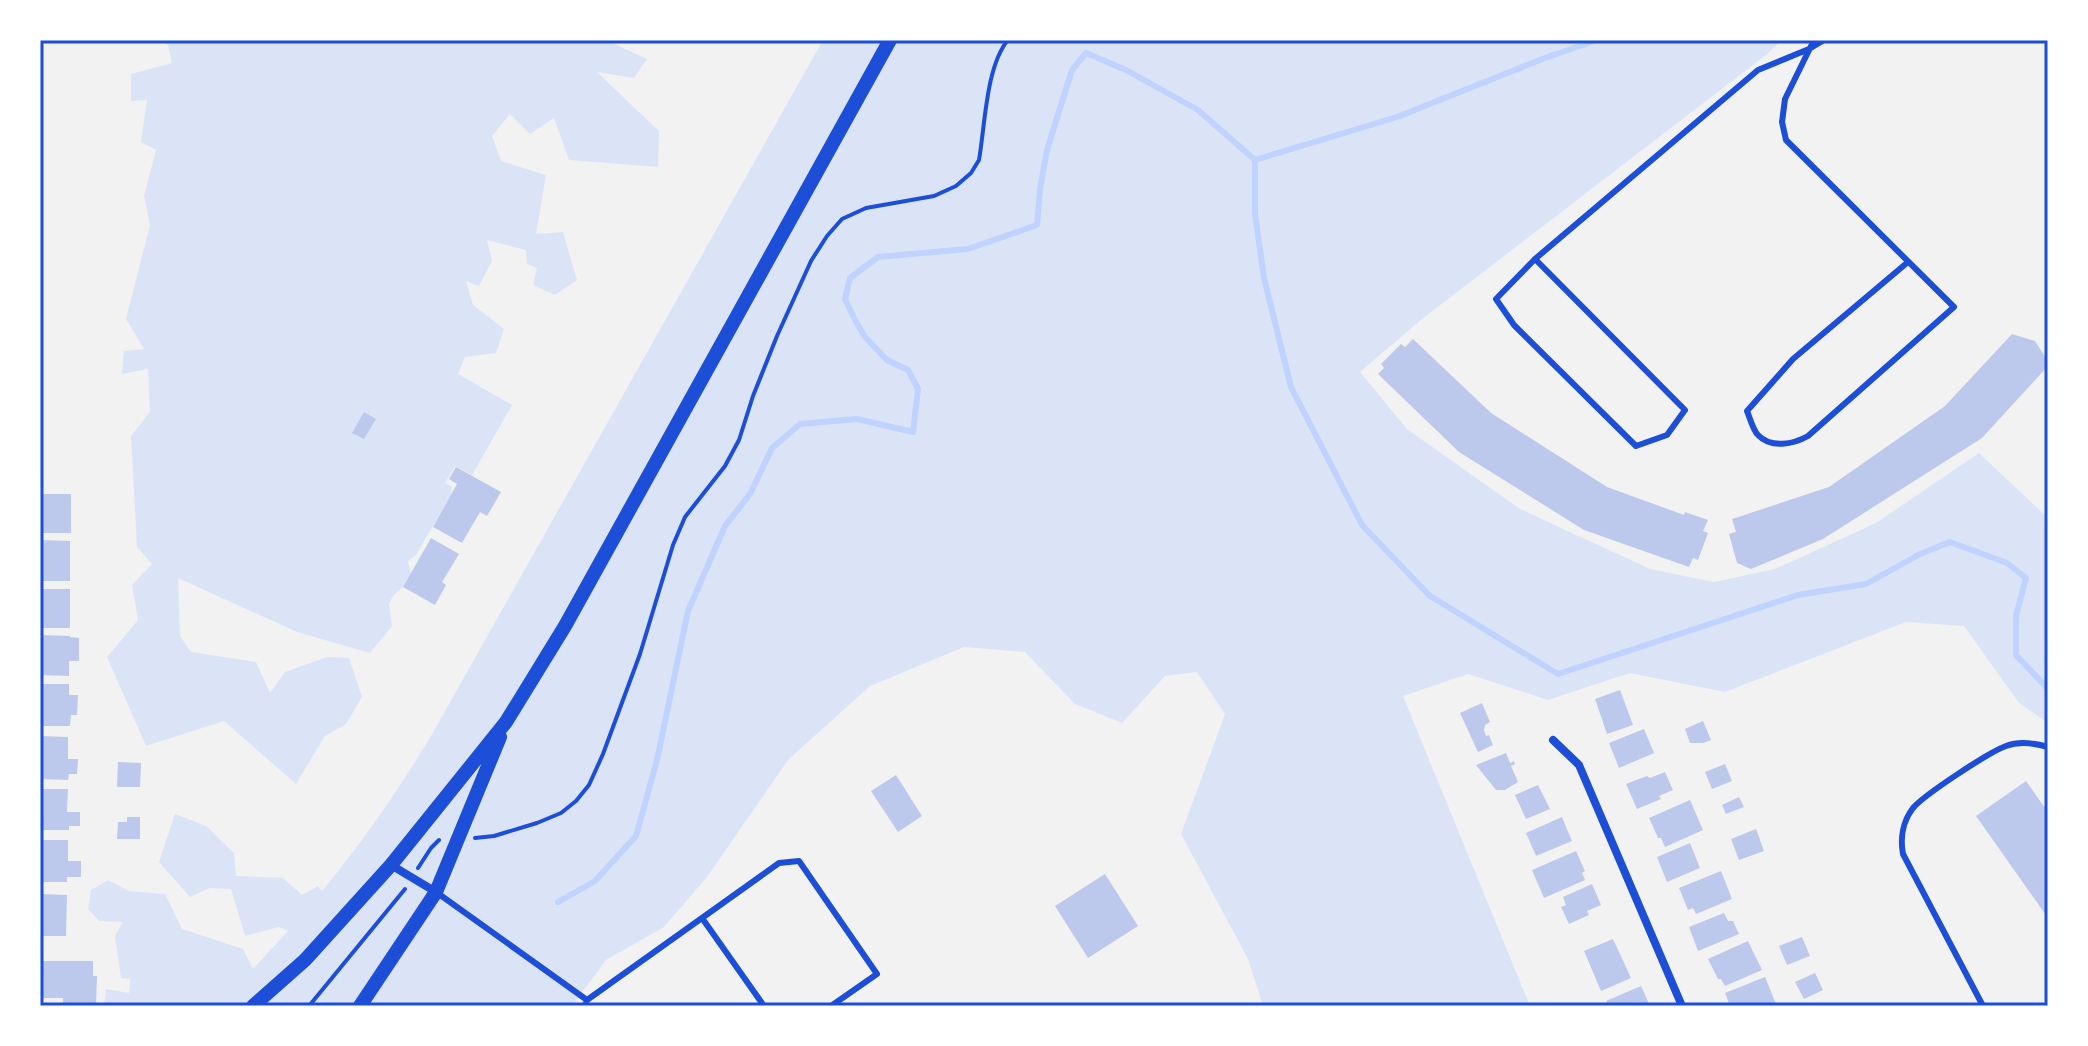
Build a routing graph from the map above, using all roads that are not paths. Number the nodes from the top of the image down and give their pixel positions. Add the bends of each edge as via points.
1 (890, 40) edge
2 (1814, 40) edge
3 (1824, 40) edge
4 (1809, 49) junction
5 (1535, 259) junction
6 (1908, 262) junction
7 (506, 722) junction
8 (1553, 740) dead end
9 (2048, 747) edge
10 (391, 865) junction
11 (436, 892) junction
12 (702, 918) junction
13 (586, 1003) edge
14 (253, 1006) edge
15 (360, 1006) edge
16 (764, 1006) edge
17 (831, 1006) edge
18 (1682, 1006) edge
19 (1983, 1006) edge

1 - 7 street via 572,614
2 - 4 lane
3 - 4 lane
4 - 5 lane via 1758,70
4 - 6 lane via 1785,99 1786,140
5 - 5 lane via 1496,299 1514,325 1636,446 1667,435 1685,410
6 - 6 lane via 1954,307 1808,436 1795,443 1775,443 1758,435 1747,411 1793,359
7 - 10 street
7 - 11 street
8 - 18 street via 1579,765
9 - 19 lane via 2015,743 1993,752 1915,806 1902,833 1903,854
10 - 11 street
10 - 14 street via 305,960
11 - 13 lane
11 - 15 street
12 - 13 lane
12 - 16 lane
12 - 17 lane via 779,863 799,861 877,974

